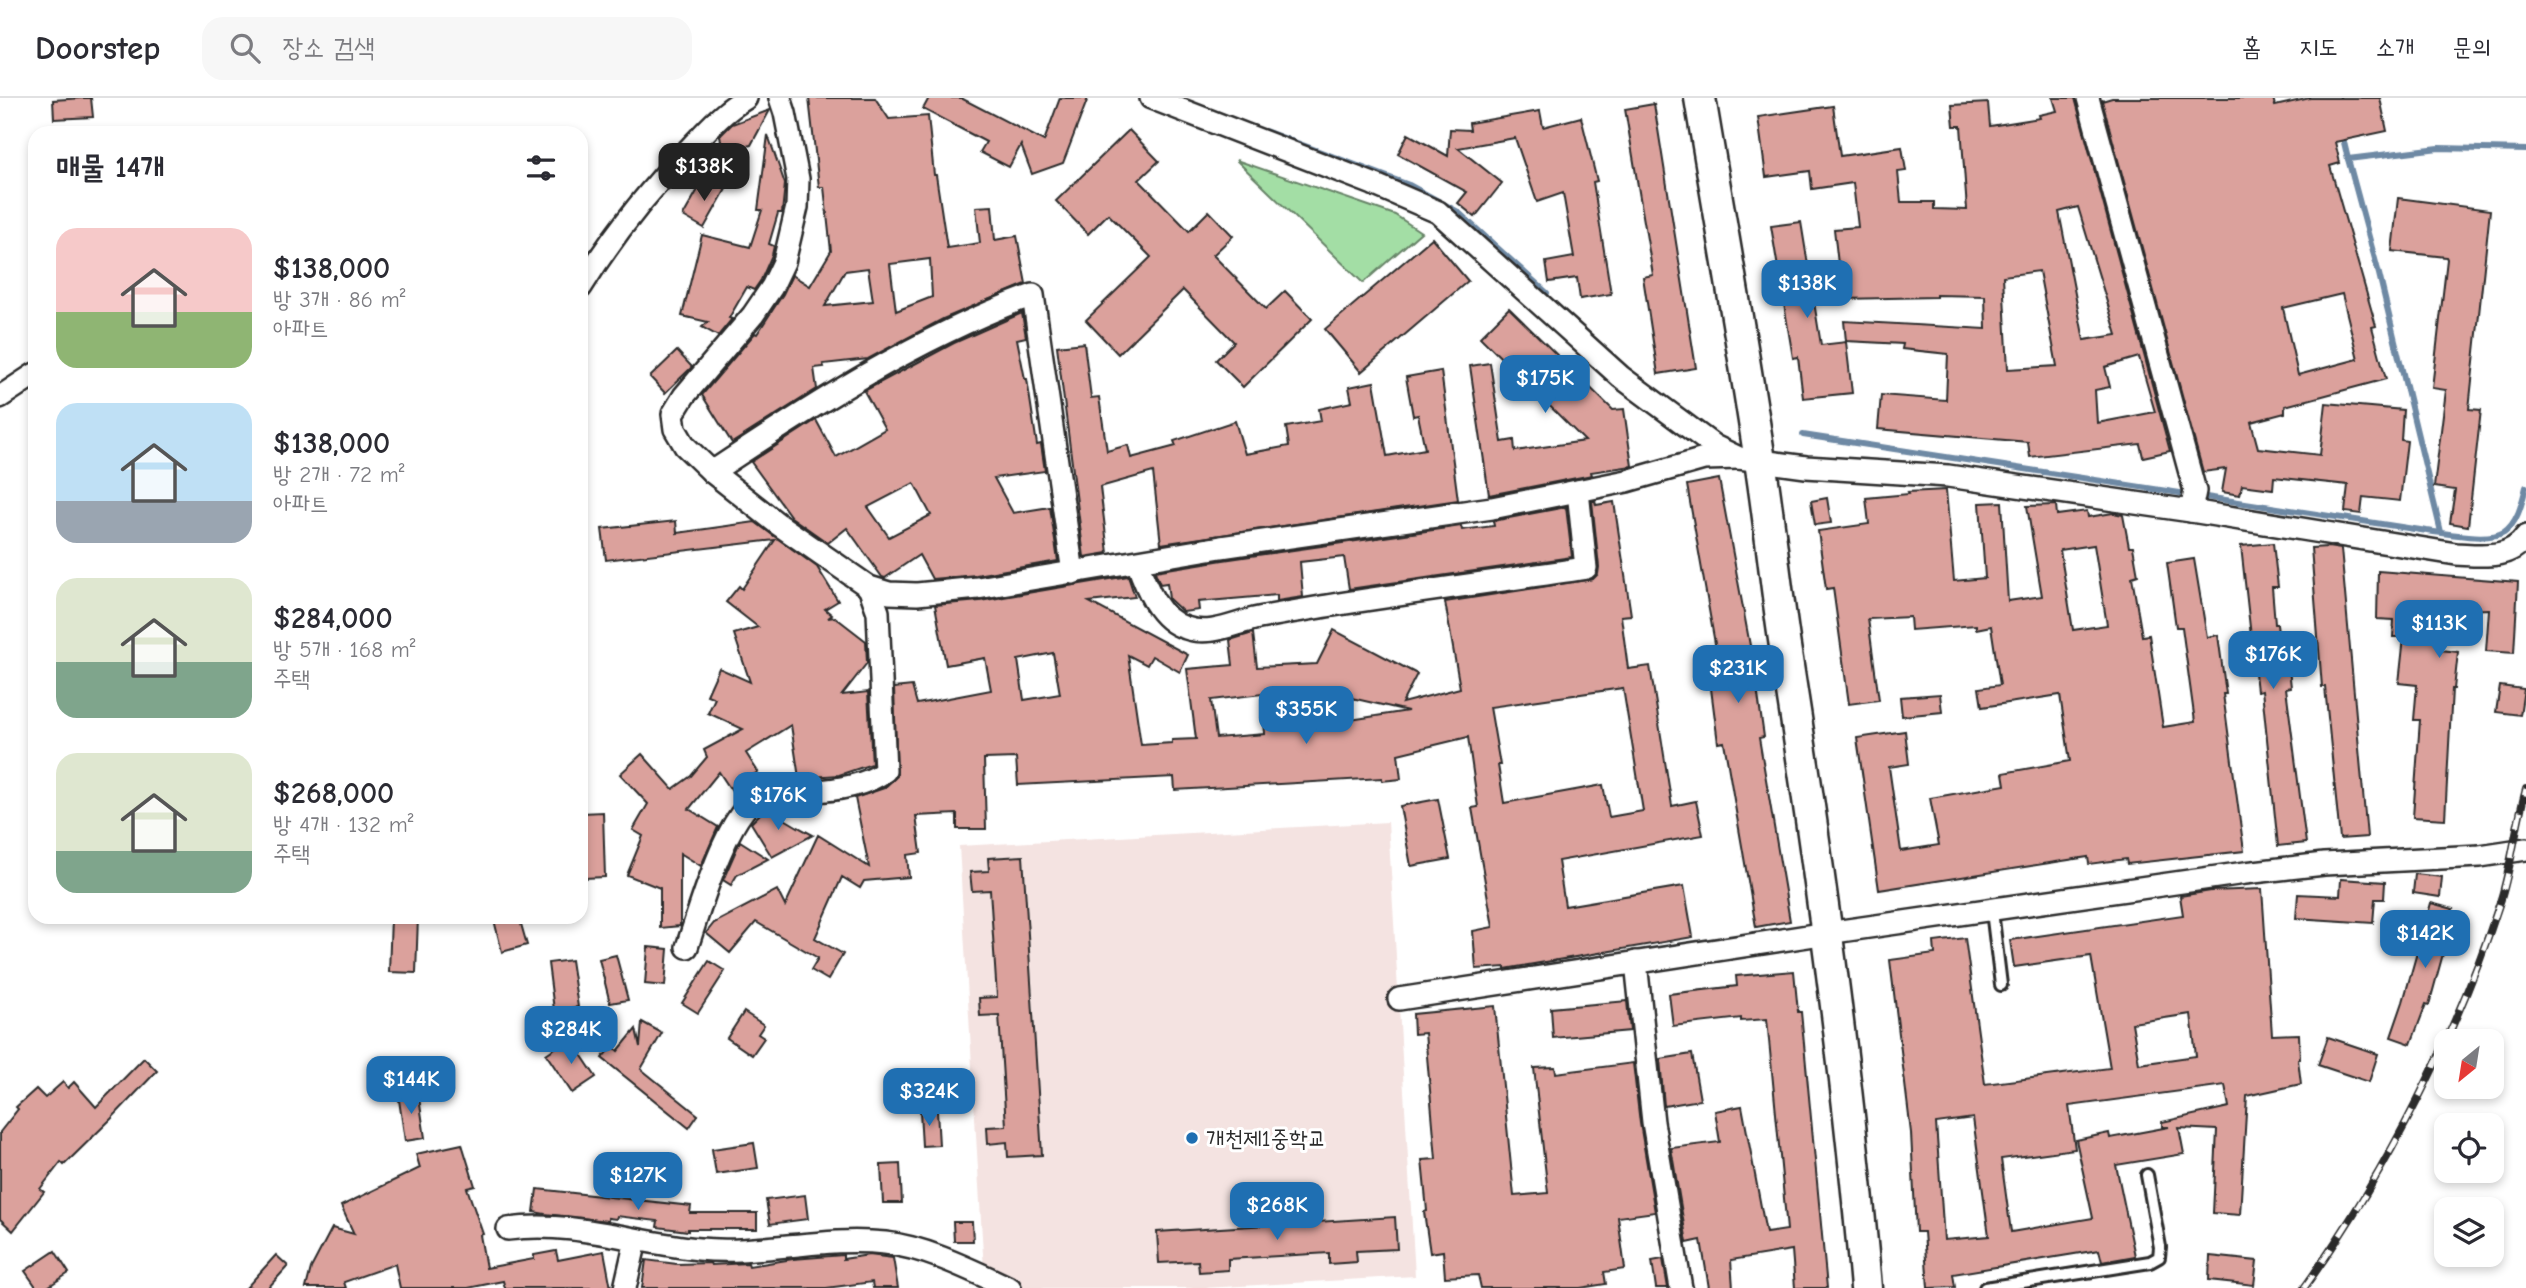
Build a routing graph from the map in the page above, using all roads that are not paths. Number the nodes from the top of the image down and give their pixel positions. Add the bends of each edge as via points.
1 (746, 98) edge
2 (780, 98) edge
3 (1150, 98) edge
4 (1700, 98) edge
5 (2088, 98) edge
6 (588, 276) edge
7 (28, 378) edge
8 (0, 397) edge
9 (1750, 460) junction
10 (712, 472) junction
11 (1578, 491) junction
12 (2193, 501) junction
13 (2526, 536) edge
14 (1137, 562) junction
15 (1073, 573) junction
16 (869, 587) junction
17 (2526, 849) edge
18 (1993, 911) junction
19 (1827, 933) junction
20 (687, 947) dead end
21 (1636, 962) junction
22 (2001, 985) dead end
23 (1399, 999) dead end
24 (2147, 1175) dead end
25 (508, 1228) dead end
26 (636, 1240) junction
27 (625, 1288) edge
28 (1010, 1288) edge
29 (1681, 1288) edge
30 (1866, 1288) edge
31 (1985, 1288) edge

1 - 6 street via 727,109 637,204
2 - 10 street via 798,179 797,207 784,262 753,315 673,414 674,429 685,446
3 - 9 street via 1438,212 1620,377 1714,446
4 - 9 main road
5 - 12 street
7 - 8 street
9 - 11 street via 1704,459
9 - 12 street
9 - 19 main road
10 - 15 street via 804,412 950,328 1032,295
10 - 16 street
11 - 14 street
11 - 14 street via 1586,568 1325,606 1214,630 1199,632 1170,620 1145,584
12 - 13 street via 2429,549 2480,555 2506,553 2520,546
14 - 15 street
15 - 16 street via 917,594
16 - 20 street via 878,611 885,771 832,789 763,793 747,807 727,836
17 - 18 street via 2245,873
18 - 19 street
18 - 22 lane
19 - 21 street
19 - 30 main road
21 - 23 street
21 - 29 street via 1653,1122
24 - 31 lane via 2159,1257
25 - 26 street via 569,1229
26 - 27 street
26 - 28 street via 734,1250 886,1243 914,1249

